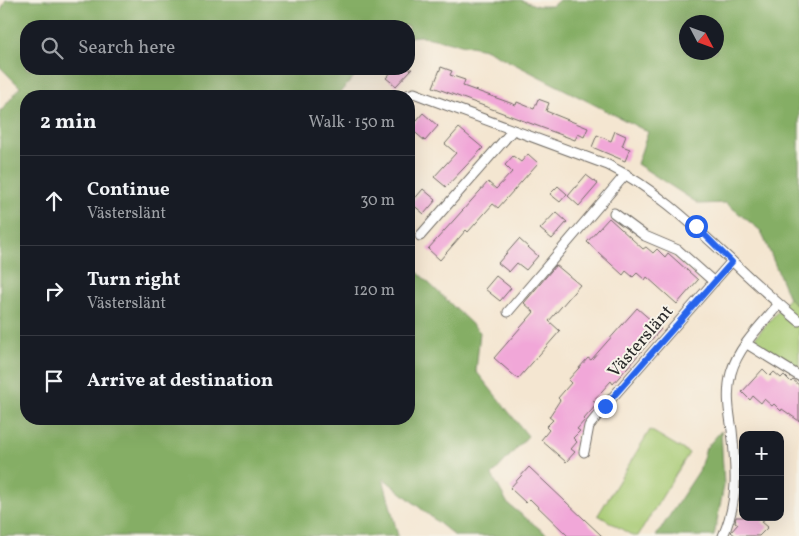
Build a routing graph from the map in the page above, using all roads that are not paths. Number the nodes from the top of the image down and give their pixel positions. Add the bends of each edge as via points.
1 (415, 93) edge
2 (513, 130) junction
3 (626, 174) junction
4 (614, 213) dead end
5 (420, 236) dead end
6 (732, 262) junction
7 (714, 282) junction
8 (779, 304) junction
9 (508, 312) dead end
10 (799, 321) edge
11 (747, 344) junction
12 (799, 376) edge
13 (584, 452) dead end
14 (723, 536) edge

1 - 2 street
2 - 3 street
2 - 5 street
3 - 6 street via 652,190 696,226
3 - 9 street
4 - 7 street via 645,236 678,250
6 - 7 street, Västerslänt
6 - 8 street
7 - 13 street, Västerslänt via 589,426
8 - 10 street
8 - 11 street
11 - 12 street
11 - 14 street via 731,373 728,390 736,484

